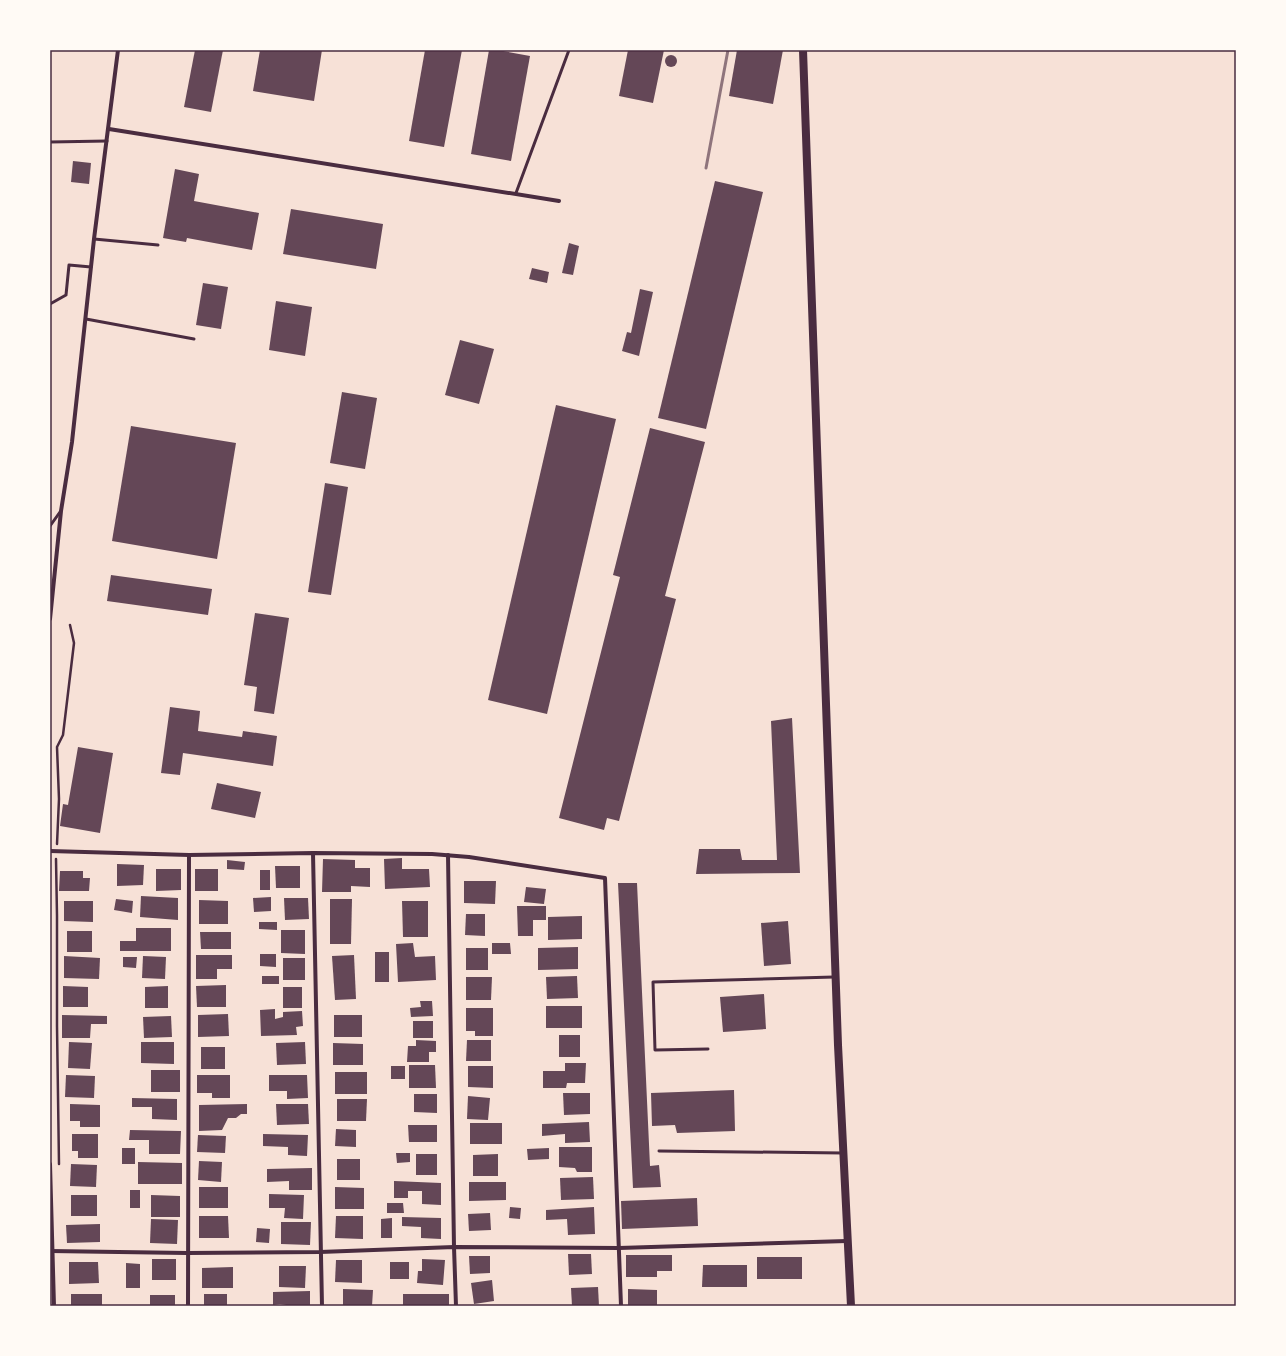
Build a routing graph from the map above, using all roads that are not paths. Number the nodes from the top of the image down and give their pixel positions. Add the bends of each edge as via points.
1 (118, 50) edge
2 (569, 50) edge
3 (803, 50) edge
4 (109, 128) junction
5 (107, 141) junction
6 (50, 142) edge
7 (516, 193) junction
8 (559, 201) dead end
9 (94, 240) junction
10 (158, 245) dead end
11 (91, 267) junction
12 (50, 304) edge
13 (86, 319) junction
14 (194, 339) dead end
15 (61, 511) junction
16 (50, 526) edge
17 (50, 620) edge
18 (50, 851) edge
19 (313, 853) junction
20 (189, 854) junction
21 (448, 855) junction
22 (836, 977) junction
23 (708, 1049) dead end
24 (659, 1151) dead end
25 (844, 1153) junction
26 (50, 1164) edge
27 (847, 1241) junction
28 (454, 1247) junction
29 (619, 1248) junction
30 (51, 1251) edge
31 (320, 1252) junction
32 (187, 1253) junction
33 (54, 1306) edge
34 (188, 1306) edge
35 (322, 1306) edge
36 (456, 1306) edge
37 (620, 1306) edge
38 (851, 1306) edge

1 - 4 street
2 - 7 lane
3 - 22 main road
4 - 5 street
4 - 7 street
5 - 6 lane
5 - 9 street
7 - 8 street
9 - 10 lane
9 - 11 street
11 - 12 lane via 69,265 66,295
11 - 13 street
13 - 14 lane
13 - 15 street
15 - 16 lane
15 - 17 street
18 - 20 street
19 - 20 street
19 - 21 street
19 - 31 street
20 - 32 street
21 - 28 street
21 - 29 street via 605,878
22 - 23 lane via 653,982 655,1050
22 - 25 main road
24 - 25 lane
25 - 27 main road
26 - 30 street
27 - 29 street
27 - 38 main road
28 - 29 street
28 - 31 street
28 - 36 street
29 - 37 street
30 - 32 street
30 - 33 street
31 - 32 street
31 - 35 street
32 - 34 street

